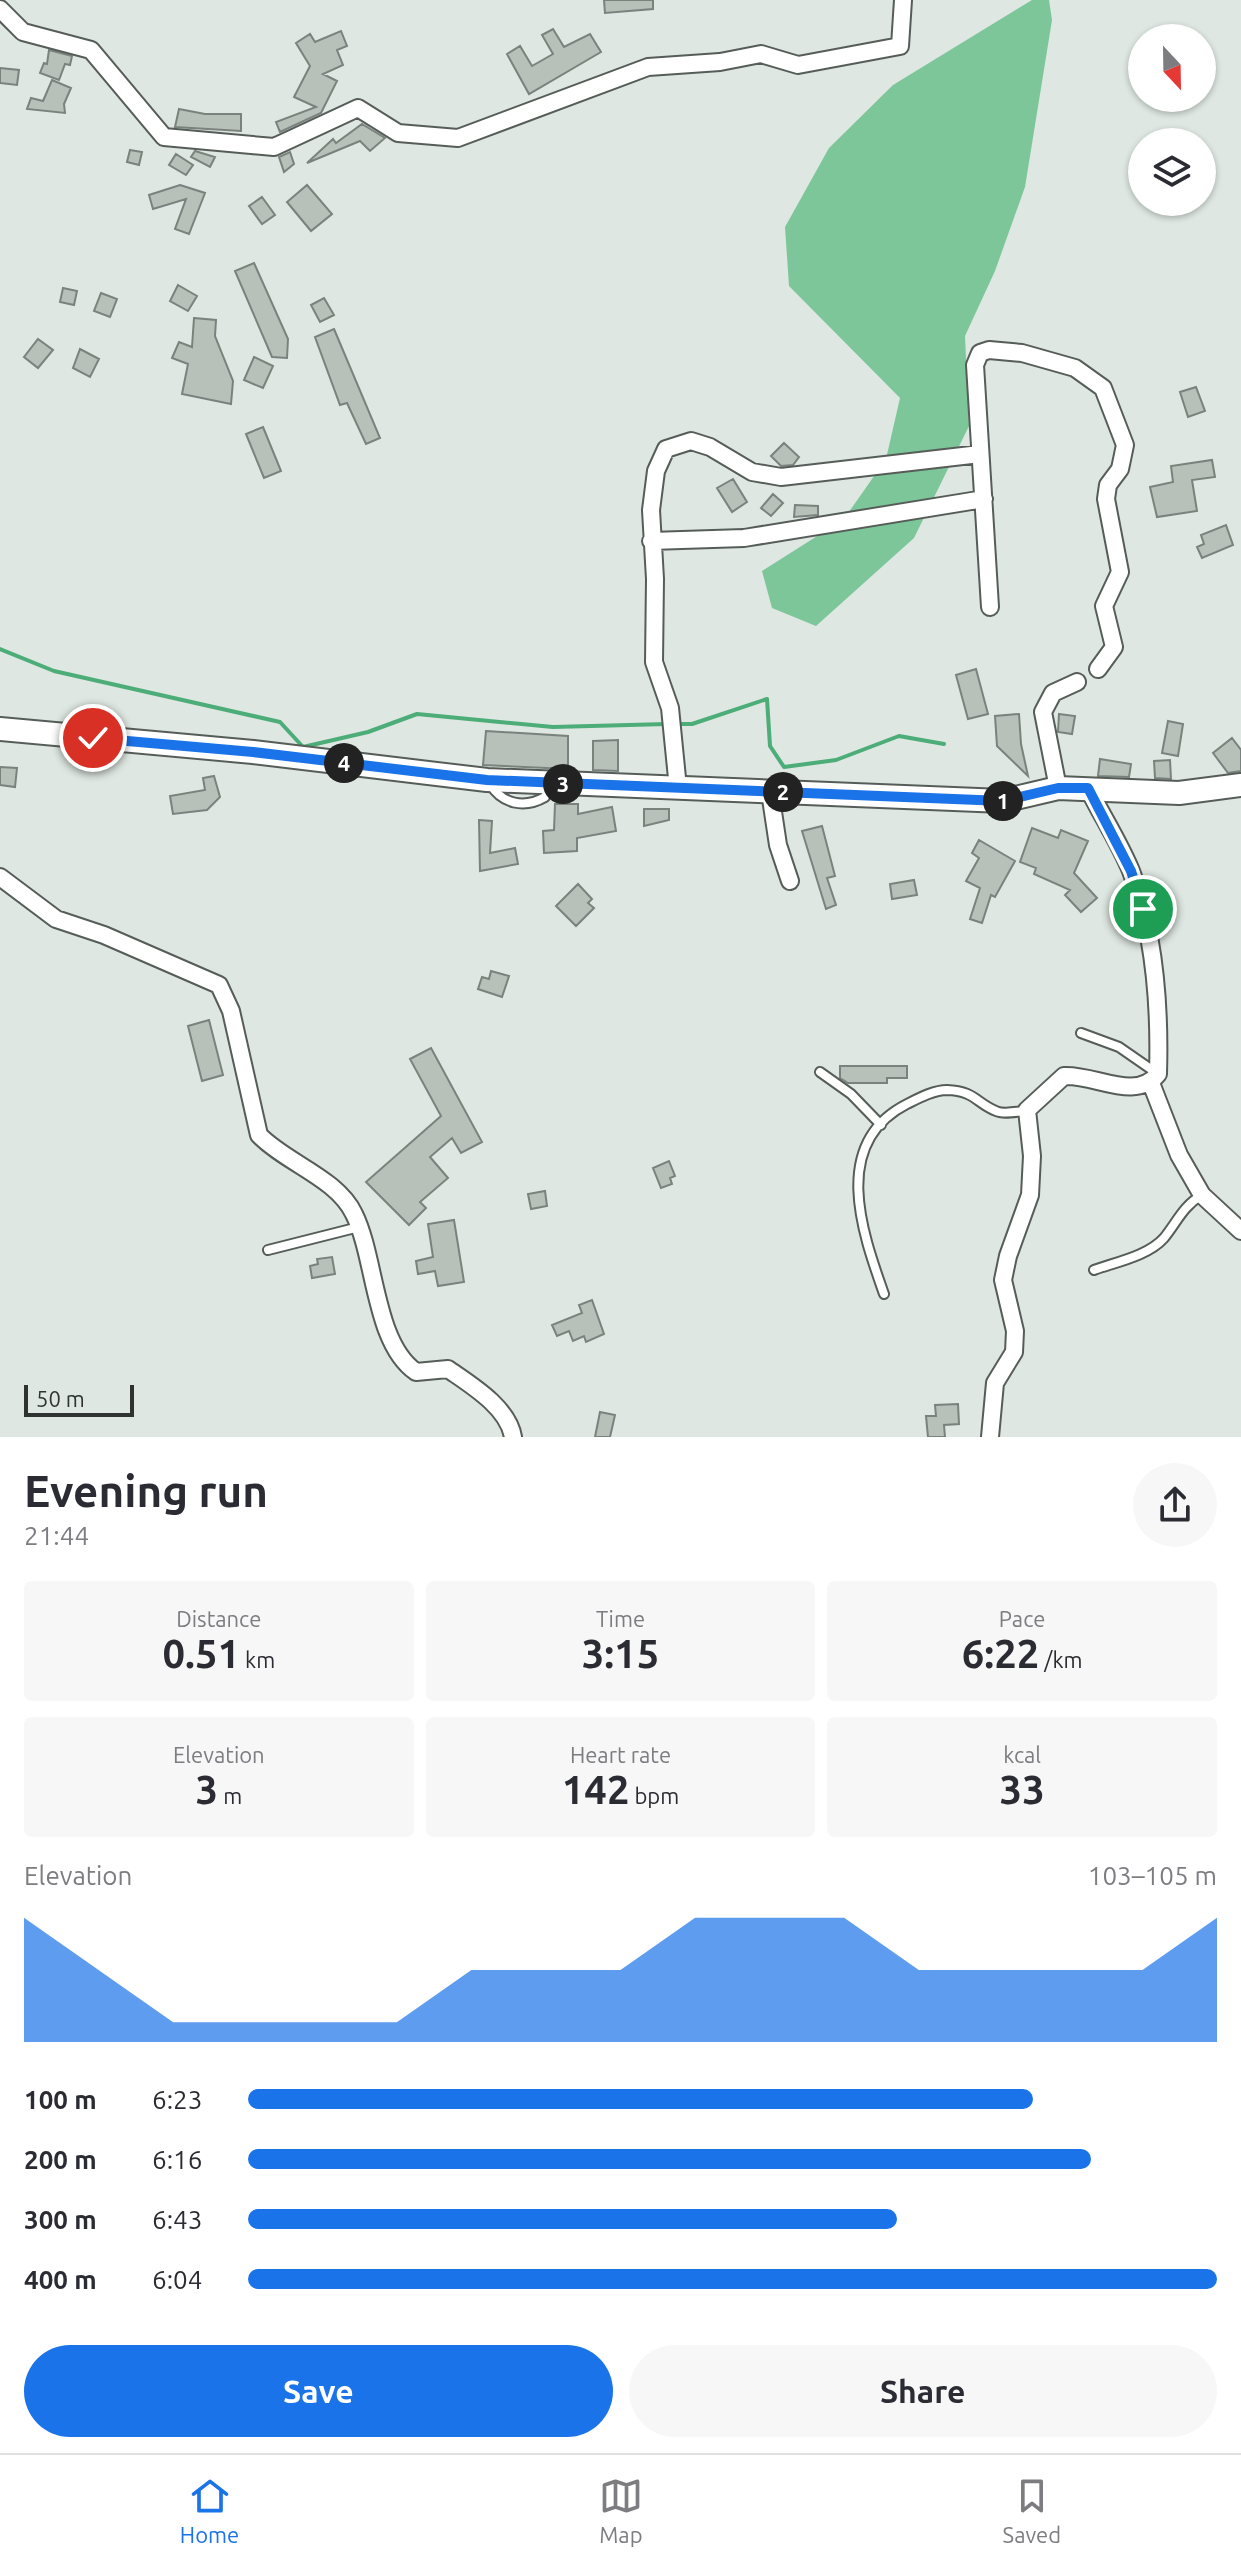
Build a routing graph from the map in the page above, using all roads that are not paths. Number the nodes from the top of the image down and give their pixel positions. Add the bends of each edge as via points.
1 (903, 0) edge
2 (0, 9) edge
3 (980, 454) junction
4 (984, 499) junction
5 (651, 541) junction
6 (990, 607) dead end
7 (1098, 669) dead end
8 (1077, 682) dead end
9 (0, 729) edge
10 (1241, 785) edge
11 (678, 788) junction
12 (1058, 788) junction
13 (1088, 788) junction
14 (770, 792) junction
15 (0, 877) edge
16 (790, 881) dead end
17 (1081, 1033) dead end
18 (820, 1072) dead end
19 (1155, 1079) junction
20 (1027, 1110) junction
21 (881, 1125) junction
22 (1202, 1195) junction
23 (359, 1227) junction
24 (1241, 1231) edge
25 (268, 1250) dead end
26 (1094, 1270) dead end
27 (884, 1294) dead end
28 (513, 1437) edge
29 (990, 1437) edge

1 - 2 street via 900,46 798,65 761,54 648,67 458,138 398,133 358,108 274,147 164,137 91,50 23,32
3 - 4 street
3 - 5 street via 781,477 752,472 691,441 666,449 656,471
3 - 7 street via 975,365 980,353 1022,353 1075,368 1103,388 1125,445 1106,499 1120,572 1104,606 1114,647
4 - 5 street via 744,538
4 - 6 street
5 - 11 street via 654,662 670,708
8 - 12 street via 1053,693 1043,712
9 - 11 street via 487,780
10 - 13 street via 1179,793
11 - 14 street
12 - 13 street
12 - 14 street via 1003,801
13 - 19 street via 1131,871 1143,909 1153,959
14 - 16 street
15 - 23 street via 56,919 219,985 231,1011 259,1135 339,1194
17 - 19 lane via 1119,1047
18 - 21 lane
19 - 20 street via 1139,1089 1064,1076
19 - 22 street via 1179,1155
20 - 21 lane via 996,1111 969,1093 944,1090 890,1112
20 - 29 street via 1030,1195 1003,1280 1015,1331 1014,1352 995,1383
21 - 27 lane via 859,1169 856,1199
22 - 24 street
22 - 26 lane via 1182,1210 1162,1240
23 - 25 lane
23 - 28 street via 403,1363 416,1372 448,1369 495,1406

